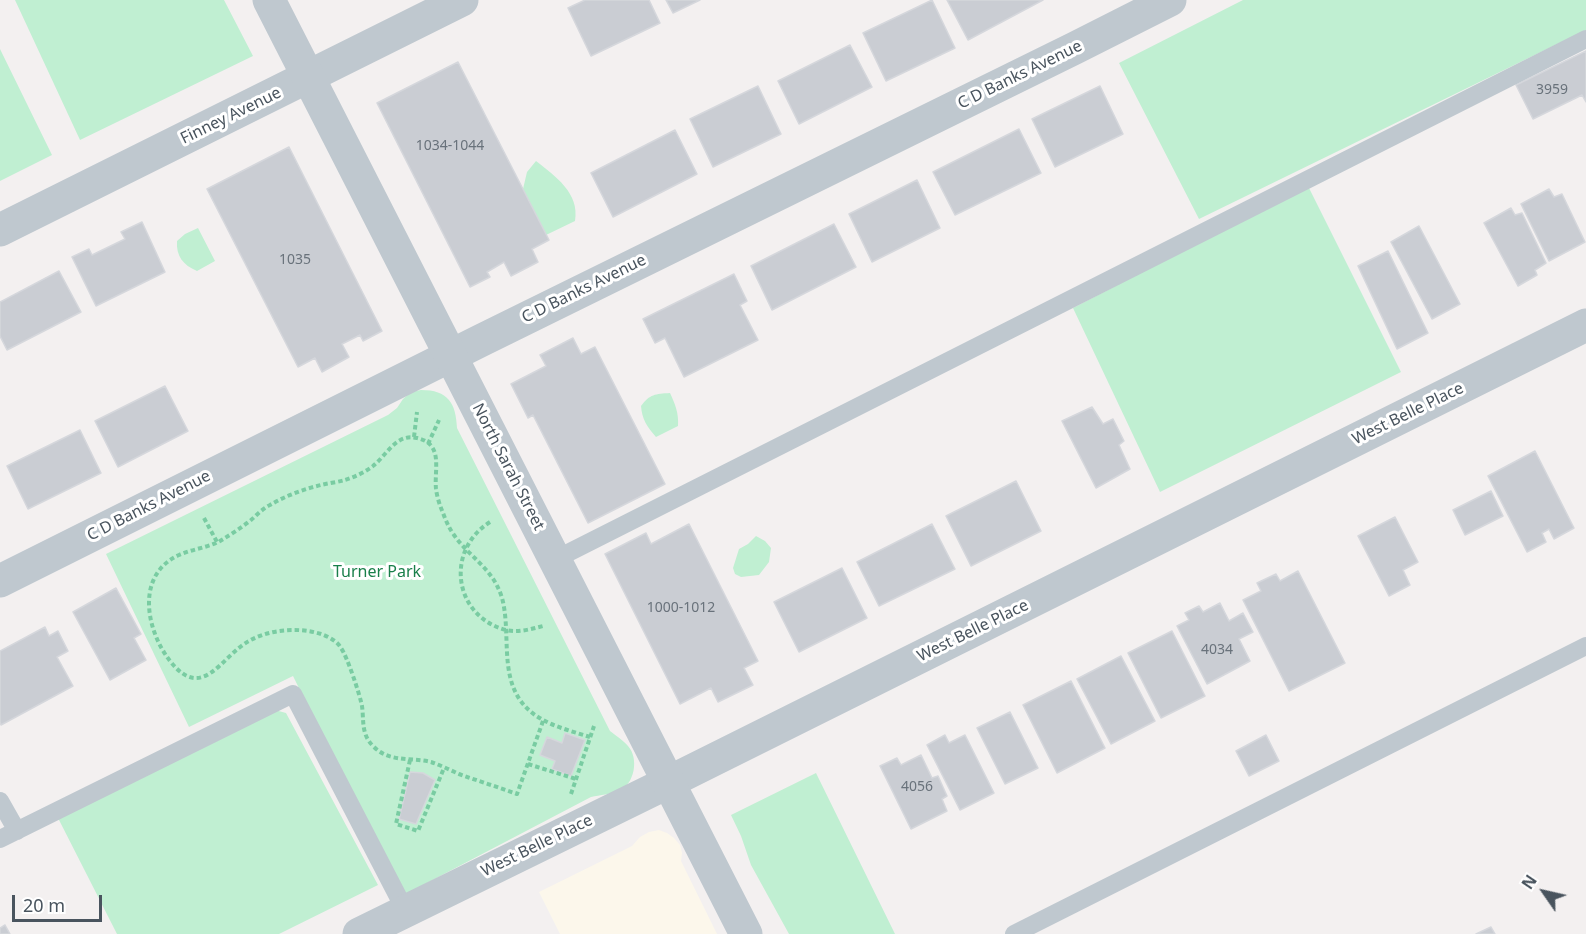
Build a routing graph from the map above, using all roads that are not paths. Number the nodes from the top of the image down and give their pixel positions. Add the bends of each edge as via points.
1 (269, 0) edge
2 (462, 0) edge
3 (1170, 0) edge
4 (1586, 39) edge
5 (308, 78) junction
6 (0, 230) edge
7 (1586, 326) edge
8 (451, 355) junction
9 (555, 559) junction
10 (0, 581) edge
11 (1586, 646) edge
12 (669, 782) junction
13 (0, 801) edge
14 (17, 831) junction
15 (0, 839) edge
16 (405, 910) junction
17 (358, 934) edge
18 (746, 934) edge
19 (1014, 934) edge

1 - 5 street, North Sarah Street
2 - 5 street, Finney Avenue
3 - 8 street, C D Banks Avenue
4 - 9 lane
5 - 6 street, Finney Avenue
5 - 8 street, North Sarah Street
7 - 12 street, West Belle Place
8 - 9 street, North Sarah Street
8 - 10 street, C D Banks Avenue
9 - 12 street, North Sarah Street
11 - 19 lane
12 - 16 street, West Belle Place
12 - 18 street, North Sarah Street
13 - 14 lane
14 - 15 lane
14 - 16 lane via 294,694
16 - 17 street, West Belle Place

